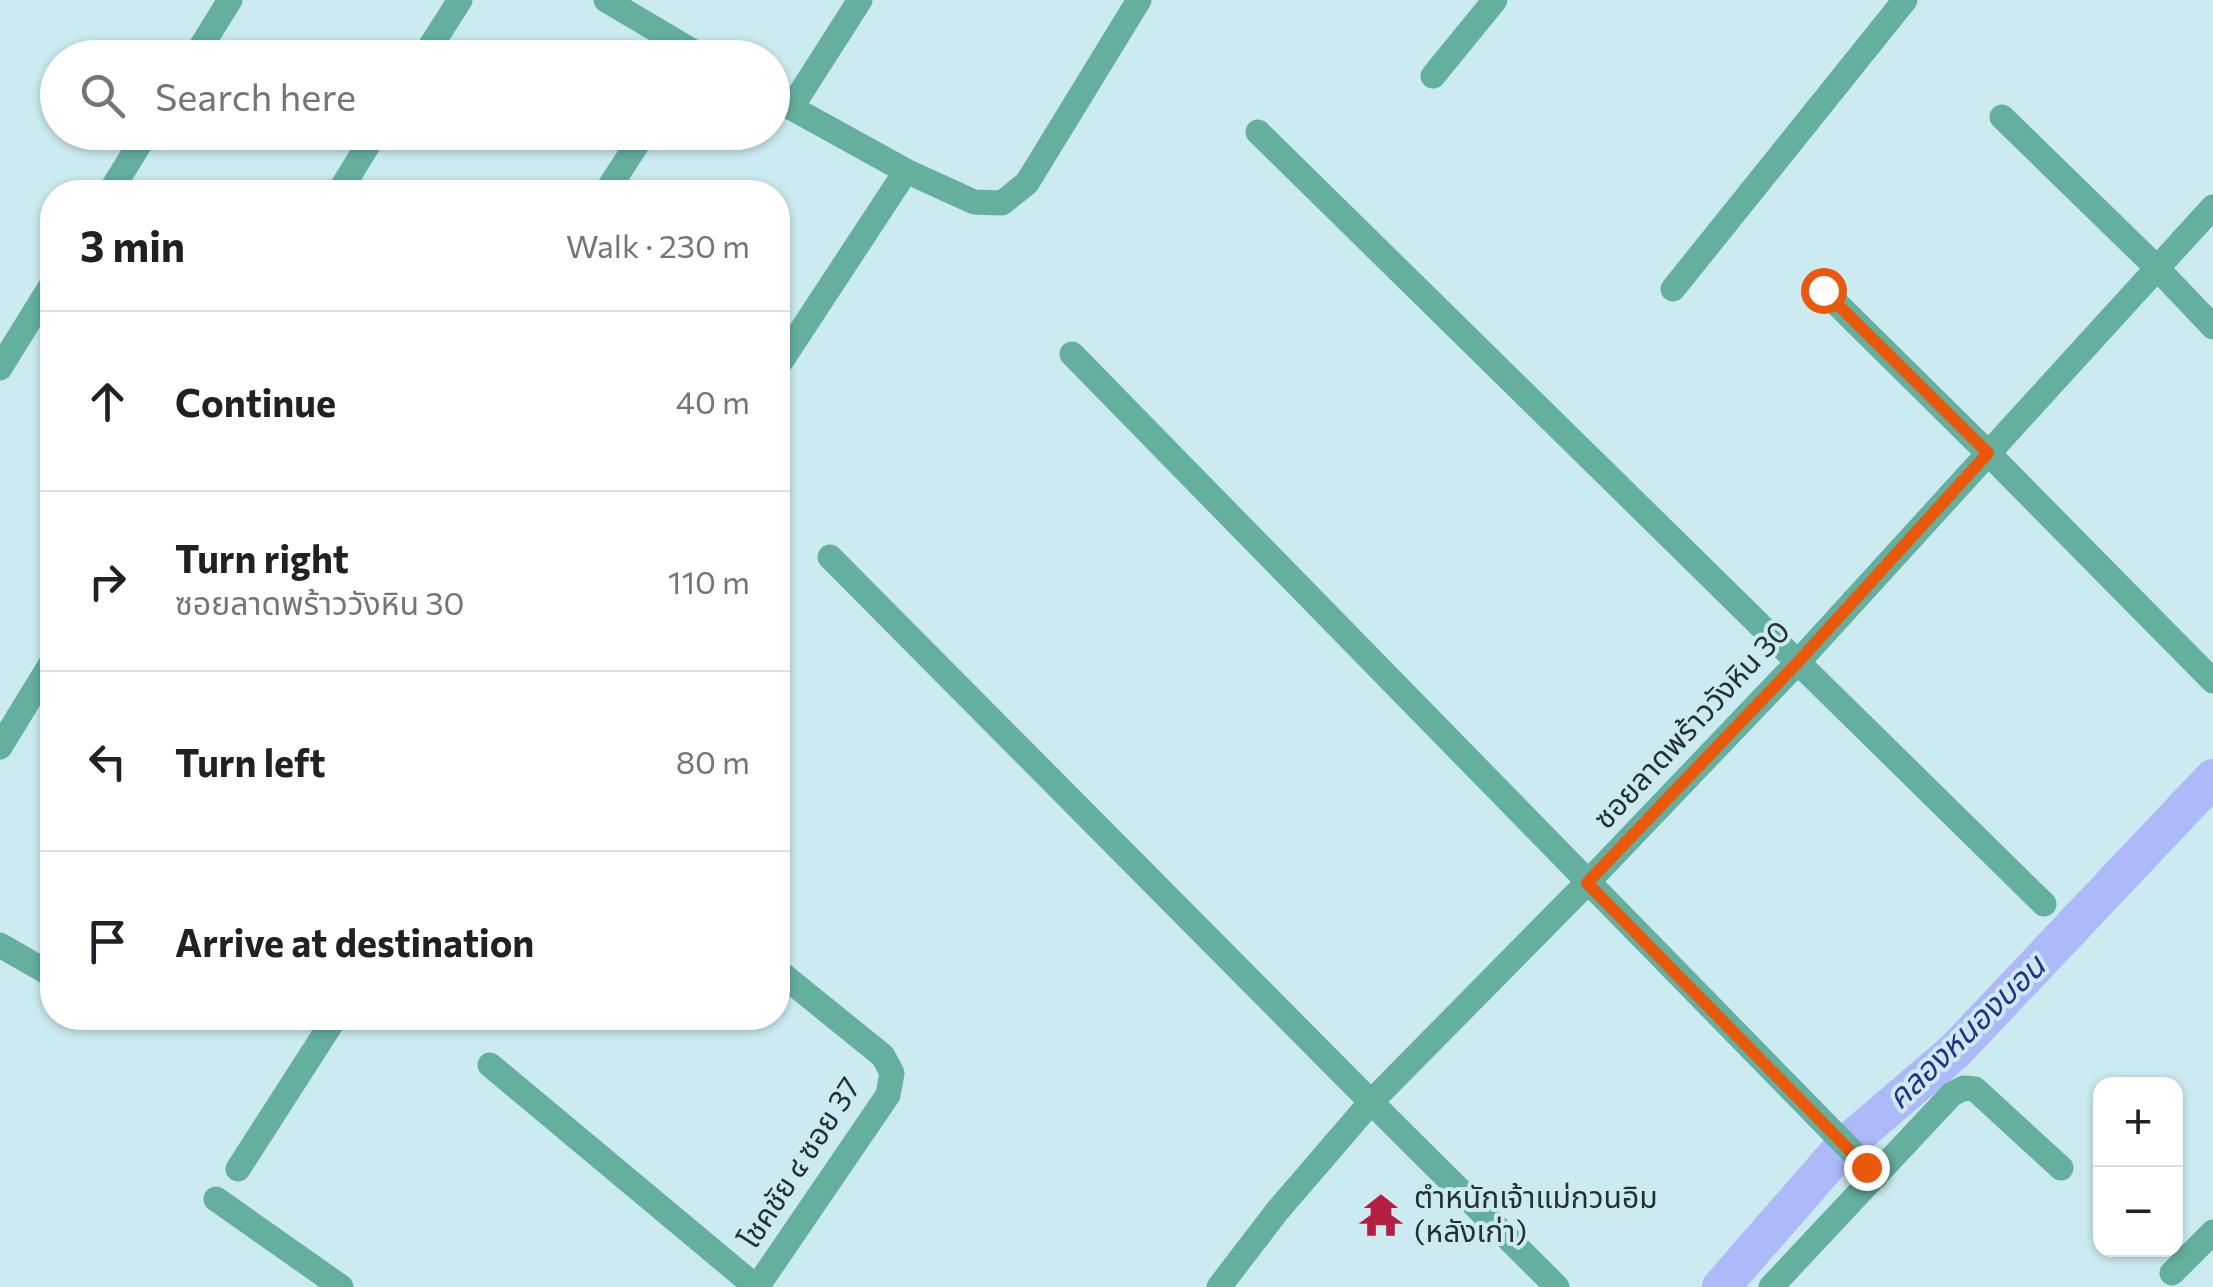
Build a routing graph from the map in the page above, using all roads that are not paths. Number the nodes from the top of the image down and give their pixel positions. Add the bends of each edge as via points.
1 (230, 0) edge
2 (460, 0) edge
3 (606, 0) edge
4 (860, 0) edge
5 (1139, 0) edge
6 (1495, 0) edge
7 (1906, 0) edge
8 (205, 40) edge
9 (434, 40) edge
10 (671, 40) edge
11 (1433, 76) dead end
12 (790, 92) edge
13 (790, 106) edge
14 (2002, 117) dead end
15 (1258, 132) dead end
16 (136, 150) edge
17 (365, 150) edge
18 (633, 150) edge
19 (906, 171) junction
20 (117, 180) edge
21 (346, 180) edge
22 (614, 180) edge
23 (2213, 207) edge
24 (2156, 267) junction
25 (1673, 289) dead end
26 (1823, 290) dead end
27 (40, 303) edge
28 (2213, 327) edge
29 (790, 348) edge
30 (1072, 354) dead end
31 (0, 368) edge
32 (1988, 453) junction
33 (830, 557) dead end
34 (1799, 661) junction
35 (40, 682) edge
36 (2213, 682) edge
37 (0, 748) edge
38 (1587, 883) junction
39 (2044, 904) dead end
40 (0, 945) edge
41 (40, 967) edge
42 (790, 981) edge
43 (327, 1030) edge
44 (490, 1065) dead end
45 (1370, 1102) junction
46 (2061, 1168) dead end
47 (238, 1169) dead end
48 (1876, 1176) junction
49 (216, 1199) dead end
50 (2213, 1232) edge
51 (2172, 1273) dead end
52 (341, 1287) edge
53 (756, 1287) edge
54 (1219, 1287) edge
55 (1558, 1287) edge
56 (1771, 1287) edge

1 - 8 street
2 - 9 street
3 - 10 street
4 - 12 street
5 - 19 street via 1027,183 1002,203 974,202
6 - 11 street
7 - 25 street
13 - 19 street
14 - 24 street
15 - 34 street
16 - 20 street
17 - 21 street
18 - 22 street
19 - 29 street
23 - 24 street, ซอยลาดพร้าววังหิน 30
24 - 28 street
24 - 32 street, ซอยลาดพร้าววังหิน 30
26 - 32 street
27 - 31 street
30 - 38 street
32 - 34 street, ซอยลาดพร้าววังหิน 30
32 - 36 street
33 - 45 street
34 - 38 street, ซอยลาดพร้าววังหิน 30
34 - 39 street
35 - 37 street
38 - 45 street, ซอยลาดพร้าววังหิน 30
38 - 48 street
40 - 41 street
42 - 53 street, โชคชัย ๔ ซอย 37 via 883,1056 892,1073 888,1095
43 - 47 street
44 - 53 street
45 - 54 street, ซอยลาดพร้าววังหิน 30
45 - 55 street
46 - 48 street via 1975,1089 1964,1088
48 - 56 street
49 - 52 street
50 - 51 street

